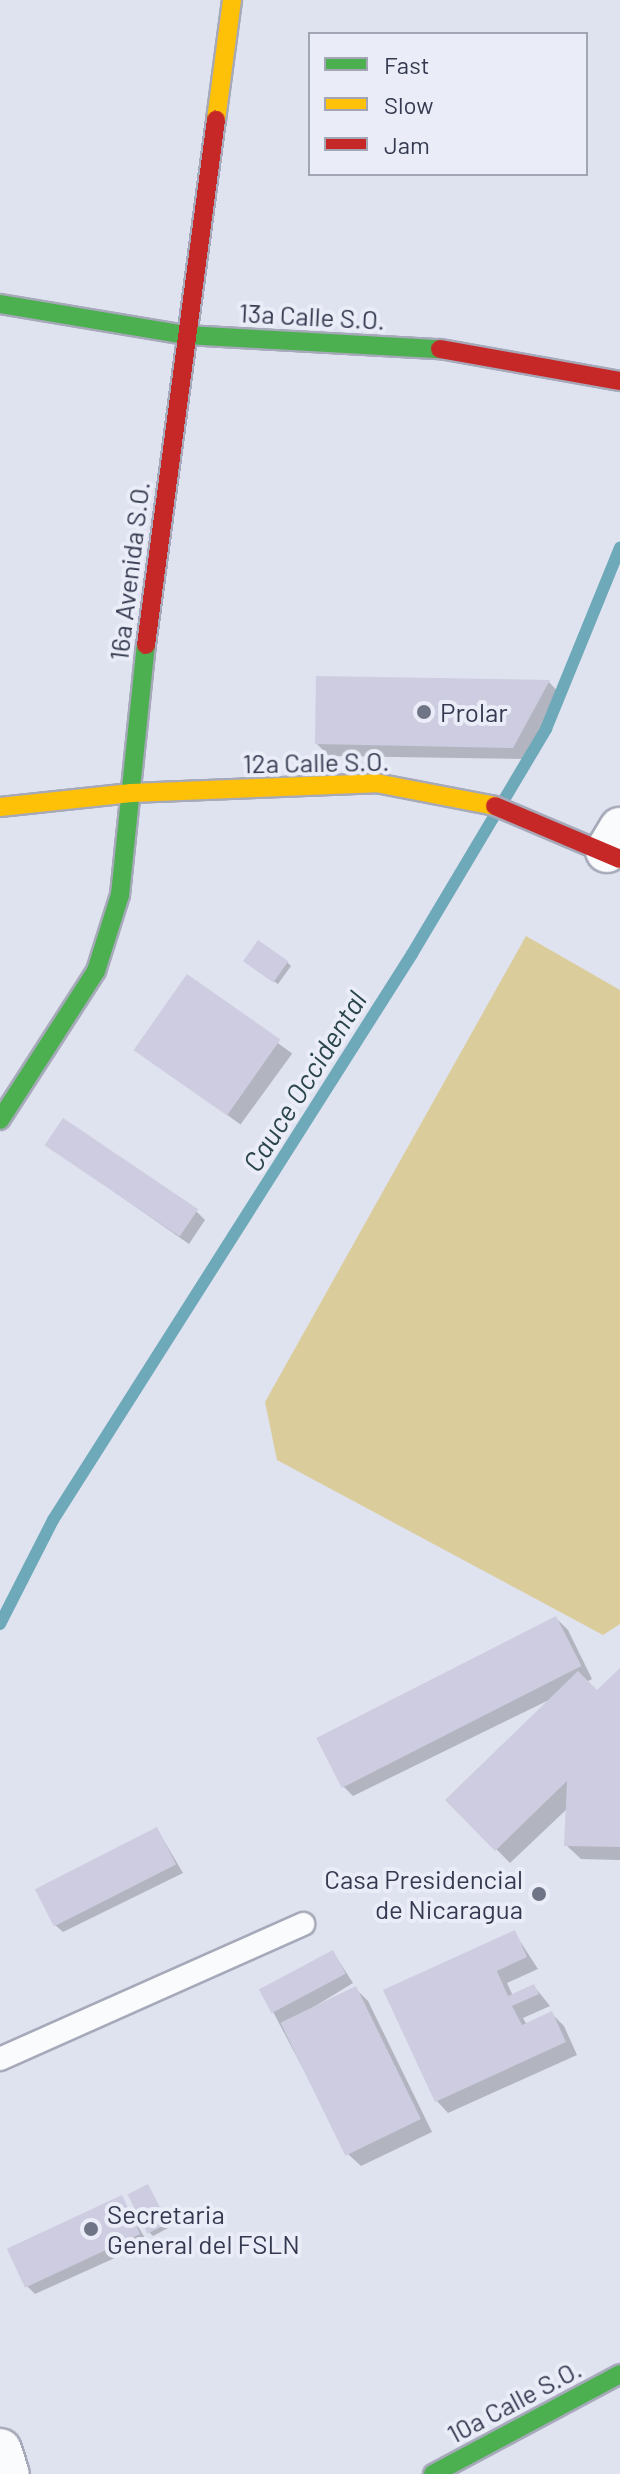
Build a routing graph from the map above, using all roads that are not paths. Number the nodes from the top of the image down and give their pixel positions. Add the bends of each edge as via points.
1 (232, 0) edge
2 (0, 304) edge
3 (186, 335) junction
4 (620, 381) edge
5 (131, 793) junction
6 (0, 807) edge
7 (616, 846) edge
8 (0, 1120) edge
9 (303, 1924) dead end
10 (0, 2059) edge
11 (620, 2374) edge
12 (0, 2450) edge
13 (8, 2474) edge
14 (433, 2474) edge

1 - 3 street, 16a Avenida S.O.
2 - 3 street, 13a Calle S.O.
3 - 4 street, 13a Calle S.O. via 439,349
3 - 5 street, 16a Avenida S.O. via 133,742
5 - 6 street, 12a Calle S.O.
5 - 7 street, 12a Calle S.O. via 376,783 478,799 547,828
5 - 8 street, 16a Avenida S.O. via 110,938 96,971
9 - 10 lane
11 - 14 street, 10a Calle S.O.
12 - 13 street

